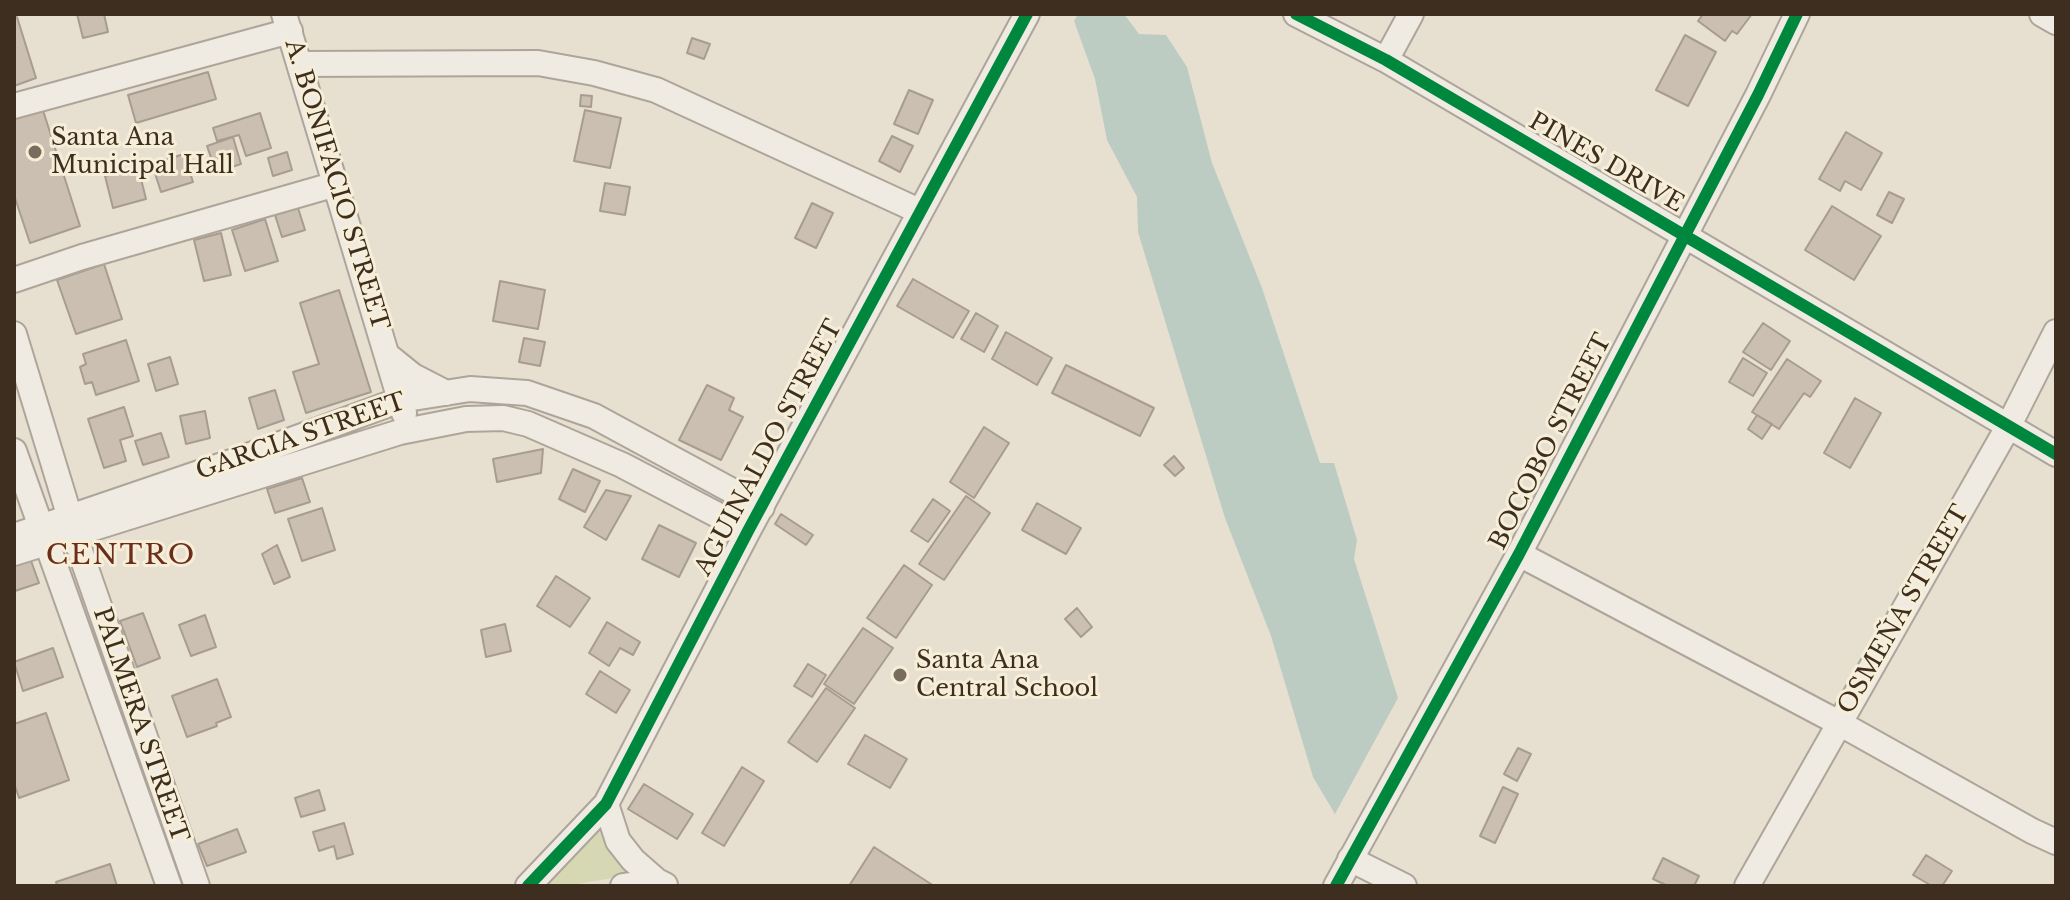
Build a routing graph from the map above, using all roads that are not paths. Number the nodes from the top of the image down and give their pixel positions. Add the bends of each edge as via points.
1 (1027, 14) edge
2 (1296, 14) edge
3 (1411, 14) edge
4 (1797, 14) edge
5 (2042, 14) edge
6 (287, 22) edge
7 (2056, 22) edge
8 (1386, 60) junction
9 (300, 64) junction
10 (14, 106) edge
11 (336, 184) junction
12 (919, 211) junction
13 (1684, 233) junction
14 (14, 280) edge
15 (2056, 332) edge
16 (14, 334) edge
17 (387, 355) junction
18 (446, 393) junction
19 (400, 400) junction
20 (2008, 427) junction
21 (409, 430) junction
22 (14, 451) edge
23 (2056, 454) edge
24 (762, 507) junction
25 (73, 525) junction
26 (748, 531) junction
27 (42, 535) junction
28 (14, 536) edge
29 (14, 553) edge
30 (1519, 554) junction
31 (1839, 723) junction
32 (606, 804) junction
33 (2056, 842) edge
34 (1350, 859) junction
35 (662, 883) edge
36 (169, 886) edge
37 (197, 886) edge
38 (528, 886) edge
39 (623, 886) edge
40 (1336, 886) edge
41 (1404, 886) edge
42 (1747, 886) edge

1 - 12 street, AGUINALDO STREET
2 - 8 street, PINES DRIVE
3 - 8 street
4 - 13 street, BOCOBO STREET
5 - 7 street
6 - 9 street, A. BONIFACIO STREET
6 - 10 street
8 - 13 street, PINES DRIVE
9 - 11 street, A. BONIFACIO STREET
9 - 12 street via 538,63 594,73 656,90
11 - 14 street
11 - 17 street, A. BONIFACIO STREET
12 - 24 street, AGUINALDO STREET
13 - 20 street, PINES DRIVE
13 - 30 street, BOCOBO STREET
15 - 20 street, OSMEÑA STREET
16 - 25 street, PALMERA STREET
17 - 18 street, A. BONIFACIO STREET
17 - 19 street, A. BONIFACIO STREET
18 - 19 street, GARCIA STREET
18 - 24 street, GARCIA STREET via 527,393 594,416
19 - 21 street, A. BONIFACIO STREET
19 - 25 street, GARCIA STREET
20 - 23 street, PINES DRIVE
20 - 31 street, OSMEÑA STREET
21 - 25 street, GARCIA STREET
21 - 26 street, GARCIA STREET via 466,419 528,424 622,465
22 - 27 street, PALMERA STREET
24 - 26 street, AGUINALDO STREET
25 - 27 street, GARCIA STREET
25 - 37 street, PALMERA STREET
26 - 32 street, AGUINALDO STREET
27 - 28 street, GARCIA STREET
27 - 29 street, GARCIA STREET
27 - 36 street, PALMERA STREET
30 - 31 street
30 - 34 street, BOCOBO STREET
31 - 33 street
31 - 42 street, OSMEÑA STREET
32 - 35 street via 618,841
32 - 38 street, AGUINALDO STREET
34 - 40 street, BOCOBO STREET
34 - 41 street
35 - 39 street

